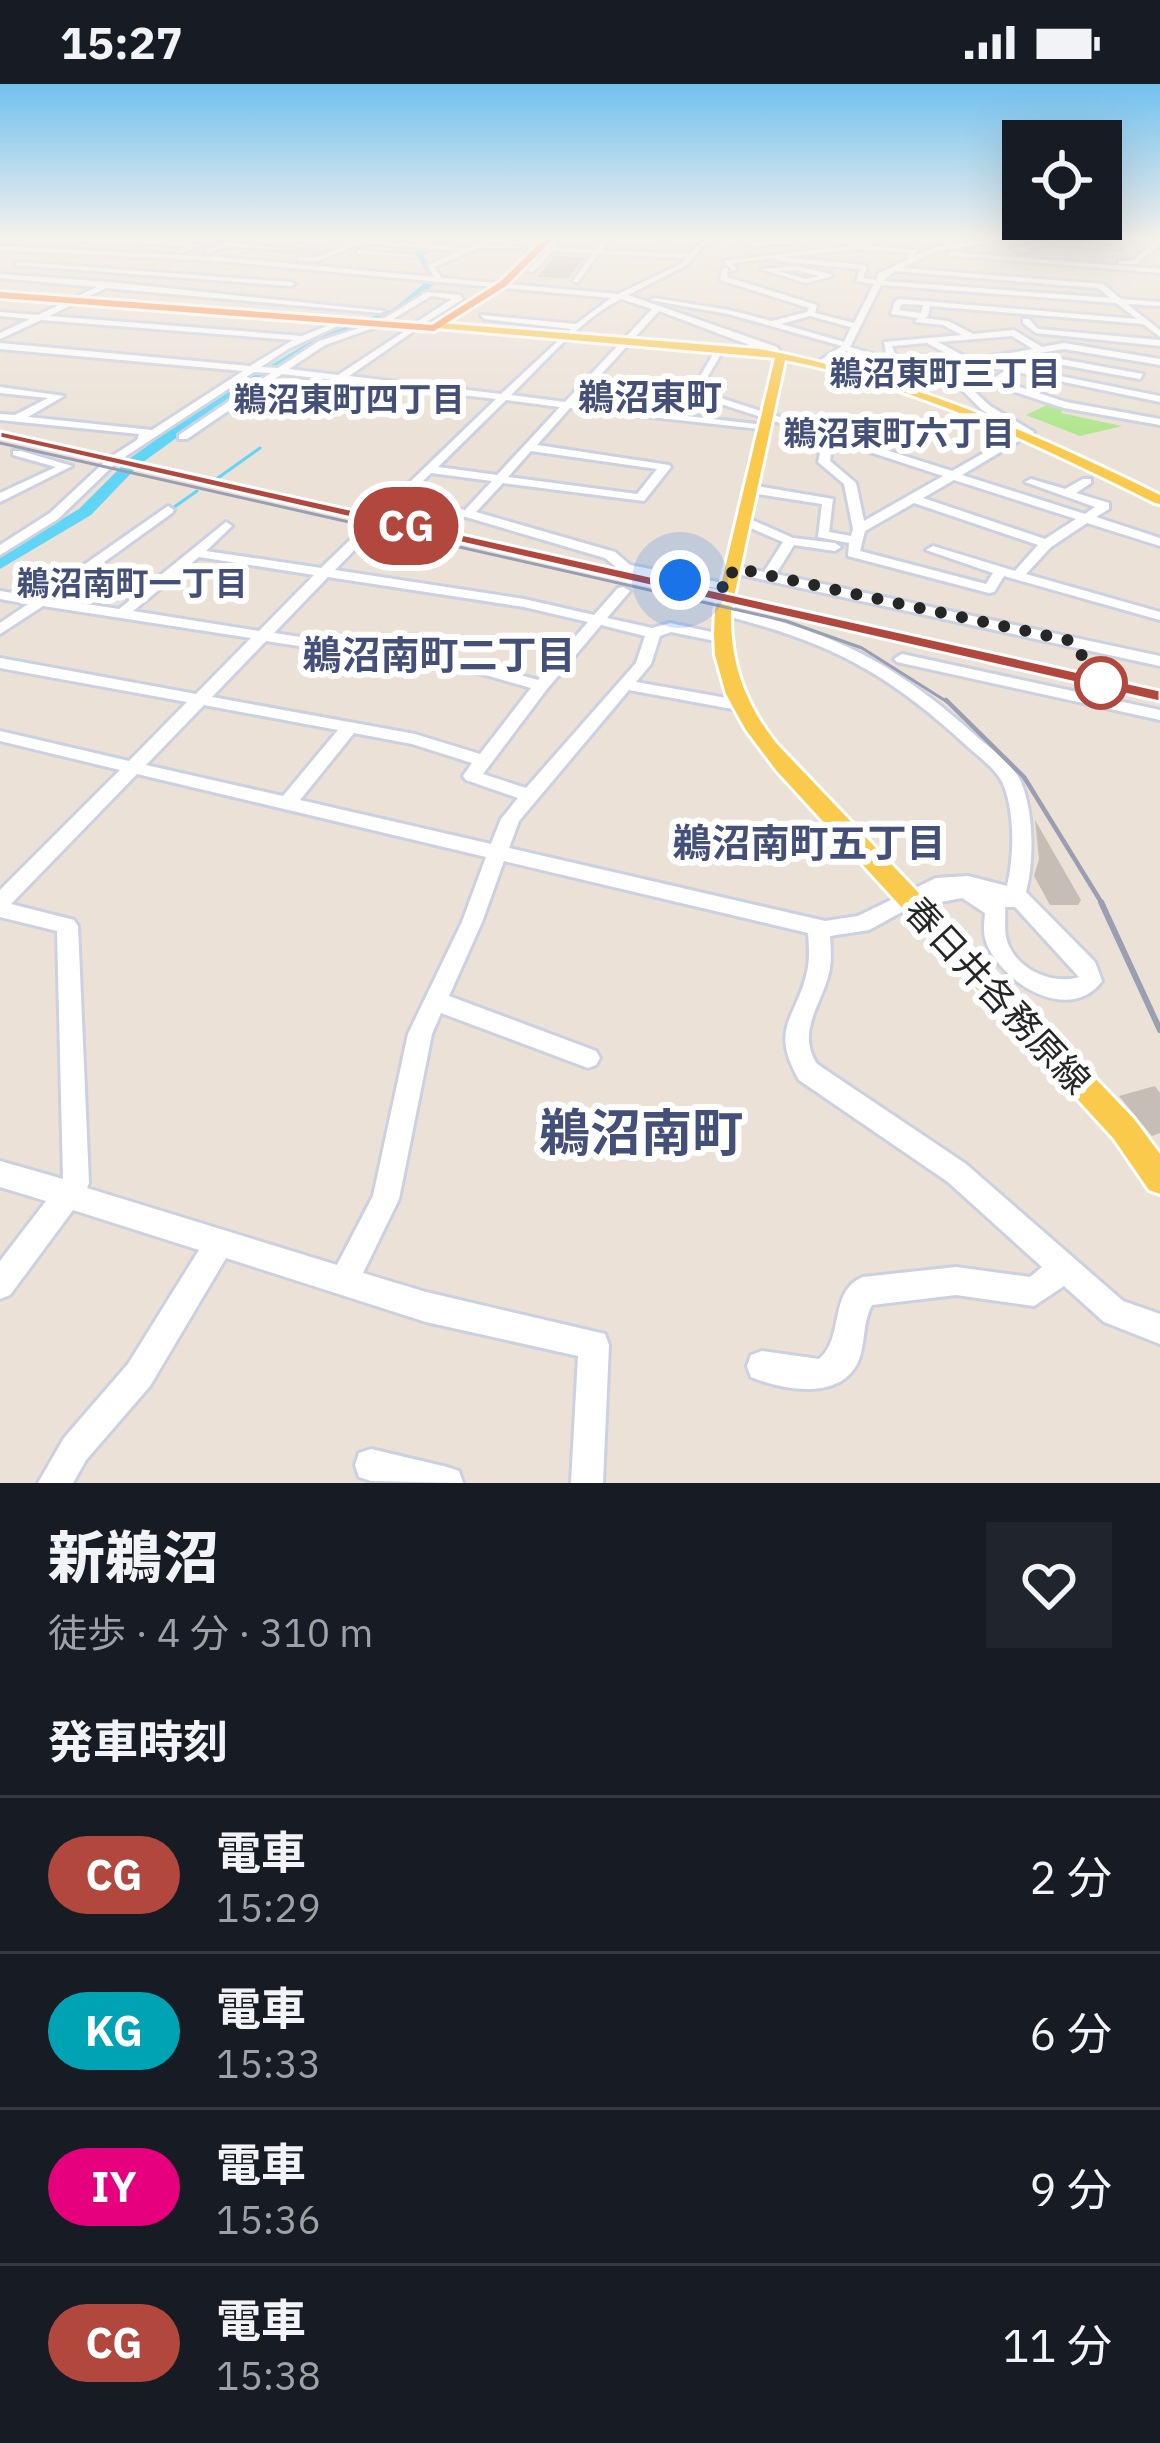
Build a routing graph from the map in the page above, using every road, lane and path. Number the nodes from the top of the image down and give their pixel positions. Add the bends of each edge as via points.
1 (69, 303) edge
2 (119, 303) edge
3 (190, 303) edge
4 (285, 303) edge
5 (395, 303) edge
6 (407, 303) edge
7 (454, 303) edge
8 (464, 303) edge
9 (482, 303) edge
10 (611, 303) edge
11 (650, 303) edge
12 (686, 303) edge
13 (809, 303) edge
14 (869, 303) edge
15 (898, 303) edge
16 (927, 303) edge
17 (983, 303) edge
18 (1044, 303) edge
19 (1044, 303) edge
20 (1092, 303) edge
21 (1122, 304) junction
22 (1158, 306) edge
23 (180, 308) junction
24 (657, 308) junction
25 (1073, 312) junction
26 (1132, 313) junction
27 (0, 314) edge
28 (811, 314) junction
29 (39, 317) junction
30 (484, 317) junction
31 (921, 318) junction
32 (367, 320) junction
33 (766, 322) junction
34 (1146, 322) junction
35 (435, 324) junction
36 (146, 326) junction
37 (580, 326) junction
38 (853, 326) junction
39 (411, 328) dead end
40 (471, 329) junction
41 (726, 335) junction
42 (0, 336) edge
43 (971, 336) junction
44 (1160, 336) edge
45 (301, 338) junction
46 (565, 338) junction
47 (926, 339) junction
48 (624, 343) junction
49 (848, 343) junction
50 (887, 344) junction
51 (0, 346) edge
52 (752, 348) junction
53 (719, 350) junction
54 (1041, 350) junction
55 (1019, 354) junction
56 (782, 356) junction
57 (887, 357) junction
58 (980, 362) junction
59 (819, 365) junction
60 (258, 367) junction
61 (1151, 368) edge
62 (835, 370) junction
63 (1013, 370) junction
64 (278, 371) junction
65 (778, 374) junction
66 (948, 375) junction
67 (340, 378) junction
68 (994, 382) junction
69 (0, 390) edge
70 (16, 392) junction
71 (1128, 394) junction
72 (501, 399) junction
73 (0, 400) edge
74 (1160, 400) edge
75 (566, 405) junction
76 (0, 416) edge
77 (18, 418) junction
78 (767, 420) junction
79 (1160, 422) edge
80 (841, 436) junction
81 (1027, 436) junction
82 (183, 437) dead end
83 (135, 446) junction
84 (527, 447) junction
85 (0, 449) edge
86 (16, 453) junction
87 (0, 461) edge
88 (428, 469) junction
89 (958, 475) junction
90 (500, 478) junction
91 (1087, 481) dead end
92 (1031, 482) dead end
93 (751, 488) junction
94 (1066, 494) junction
95 (0, 498) edge
96 (915, 499) junction
97 (1160, 500) edge
98 (395, 501) junction
99 (168, 510) dead end
100 (468, 514) junction
101 (1088, 518) junction
102 (743, 520) junction
103 (226, 526) dead end
104 (856, 540) junction
105 (790, 541) junction
106 (1160, 542) edge
107 (1046, 544) junction
108 (933, 550) dead end
109 (0, 551) edge
110 (196, 553) junction
111 (1001, 571) junction
112 (326, 572) junction
113 (769, 575) junction
114 (943, 575) junction
115 (1018, 575) junction
116 (728, 589) junction
117 (623, 591) dead end
118 (0, 595) edge
119 (44, 598) junction
120 (125, 611) junction
121 (940, 611) junction
122 (1160, 616) edge
123 (600, 617) junction
124 (0, 630) edge
125 (652, 633) junction
126 (264, 634) junction
127 (720, 638) junction
128 (902, 659) dead end
129 (1160, 661) edge
130 (0, 664) edge
131 (626, 685) junction
132 (541, 686) junction
133 (200, 700) junction
134 (738, 705) junction
135 (1160, 715) edge
136 (350, 727) junction
137 (0, 736) edge
138 (484, 761) junction
139 (136, 764) junction
140 (528, 795) junction
141 (286, 804) junction
142 (499, 856) junction
143 (1018, 897) junction
144 (910, 902) junction
145 (0, 906) edge
146 (996, 910) junction
147 (819, 928) junction
148 (434, 1000) junction
149 (588, 1058) dead end
150 (0, 1174) edge
151 (1160, 1179) edge
152 (67, 1195) junction
153 (219, 1243) junction
154 (1064, 1268) junction
155 (344, 1280) junction
156 (0, 1285) edge
157 (1160, 1329) edge
158 (762, 1366) dead end
159 (370, 1465) dead end
160 (54, 1483) edge
161 (447, 1483) edge
162 (587, 1483) edge

1 - 29 street
2 - 23 highway
3 - 23 street
4 - 32 street
5 - 32 street
6 - 32 street
7 - 35 street
8 - 35 highway
9 - 30 street via 499,307
10 - 37 street
11 - 24 street
12 - 33 street
13 - 28 street
14 - 38 street
15 - 31 street via 894,312
16 - 31 street
17 - 25 street via 985,317 1025,321 1036,331
18 - 25 street
19 - 25 street
20 - 25 street
21 - 22 street
21 - 25 street
21 - 26 street
23 - 32 highway
23 - 36 street
24 - 41 street
24 - 48 street
25 - 26 street
25 - 34 street
25 - 44 street
26 - 34 street
27 - 29 street
28 - 33 street
28 - 38 street
29 - 36 street
29 - 42 street
30 - 37 street
30 - 40 street
31 - 43 street
31 - 50 street via 889,329
32 - 35 highway
32 - 45 street
32 - 60 street
32 - 64 street
33 - 41 street
33 - 49 street
34 - 44 street
35 - 40 main road
35 - 46 main road
36 - 45 street
37 - 46 street
38 - 49 street
39 - 67 street
40 - 46 main road
41 - 52 street
41 - 53 street
43 - 47 street
43 - 54 street via 1014,333
45 - 60 street
46 - 48 main road
46 - 72 street
47 - 50 street
47 - 58 street
48 - 53 main road
48 - 75 street
49 - 57 street
49 - 59 street
50 - 57 street
51 - 60 street
52 - 53 main road
52 - 56 main road
53 - 56 main road
53 - 78 street via 693,392
54 - 55 street
54 - 61 street via 1064,346
55 - 58 street
55 - 61 street
56 - 59 main road
56 - 65 main road, 春日井各務原線
57 - 66 street
58 - 63 street
59 - 62 main road
60 - 64 street
60 - 83 street
61 - 71 street
62 - 65 main road via 799,365
62 - 81 main road
63 - 68 street
63 - 71 street
64 - 67 street
64 - 82 street
65 - 78 main road, 春日井各務原線
66 - 68 street
66 - 81 street
67 - 72 street
68 - 79 street
69 - 70 street
70 - 73 street
70 - 77 street via 59,396
71 - 74 street
72 - 75 street
72 - 88 street
75 - 78 street
75 - 84 street
76 - 77 street
77 - 83 street via 149,432
78 - 80 street
78 - 93 main road, 春日井各務原線
80 - 89 street
80 - 104 street via 826,445 824,466 850,483
81 - 89 street
81 - 97 main road
83 - 109 street
84 - 90 street
84 - 90 street via 665,466 640,498
85 - 86 street
86 - 87 street
86 - 95 street via 66,466
88 - 90 street
88 - 98 street
89 - 96 street
89 - 101 street
90 - 100 street
91 - 94 street
92 - 94 street
93 - 102 main road, 春日井各務原線
93 - 104 street via 829,502 821,534
94 - 101 street via 1105,506
96 - 104 street
96 - 107 street
98 - 100 street
98 - 112 street
99 - 119 street
100 - 116 street via 610,555 626,568
101 - 106 street
101 - 107 street
102 - 105 street
102 - 116 main road, 春日井各務原線
103 - 110 street
104 - 105 street
104 - 114 street
105 - 113 street
107 - 115 street
108 - 111 street
110 - 112 street
110 - 120 street
111 - 114 street via 989,589
111 - 115 street
112 - 123 street
112 - 126 street
113 - 116 street
113 - 121 street
114 - 121 street
115 - 122 street
116 - 127 main road, 春日井各務原線
116 - 143 street via 905,682 999,766 1011,779
117 - 123 street
118 - 119 street
119 - 120 street
119 - 124 street
120 - 126 street
121 - 129 street
123 - 125 street
123 - 132 street
125 - 127 street via 674,627
125 - 131 street
126 - 132 street
126 - 133 street
127 - 134 main road, 春日井各務原線
128 - 135 street
130 - 133 street
131 - 134 street
131 - 140 street
132 - 138 street
133 - 136 street
133 - 139 street
134 - 144 main road, 春日井各務原線
136 - 138 street
136 - 141 street
137 - 139 street
138 - 140 street via 472,776
139 - 141 street
139 - 145 street
140 - 142 street via 510,818
141 - 142 street
142 - 147 street
142 - 148 street
143 - 144 street via 968,883 936,885
143 - 146 street
143 - 146 street via 1087,968 1091,982 1056,993 1021,973 995,940
144 - 146 street via 965,890
144 - 147 street via 849,929
144 - 151 main road, 春日井各務原線 via 1124,1129
145 - 152 street via 67,926 76,1183
147 - 154 street via 818,974 794,1035 803,1064 957,1173
148 - 149 street
148 - 155 street via 386,1199
150 - 152 street
152 - 153 street
152 - 156 street
153 - 155 street
153 - 160 street via 139,1376
154 - 157 street via 1114,1312
154 - 158 street via 1034,1292 956,1281 863,1291 850,1314 845,1357 824,1375
155 - 162 street via 593,1345
159 - 161 street

